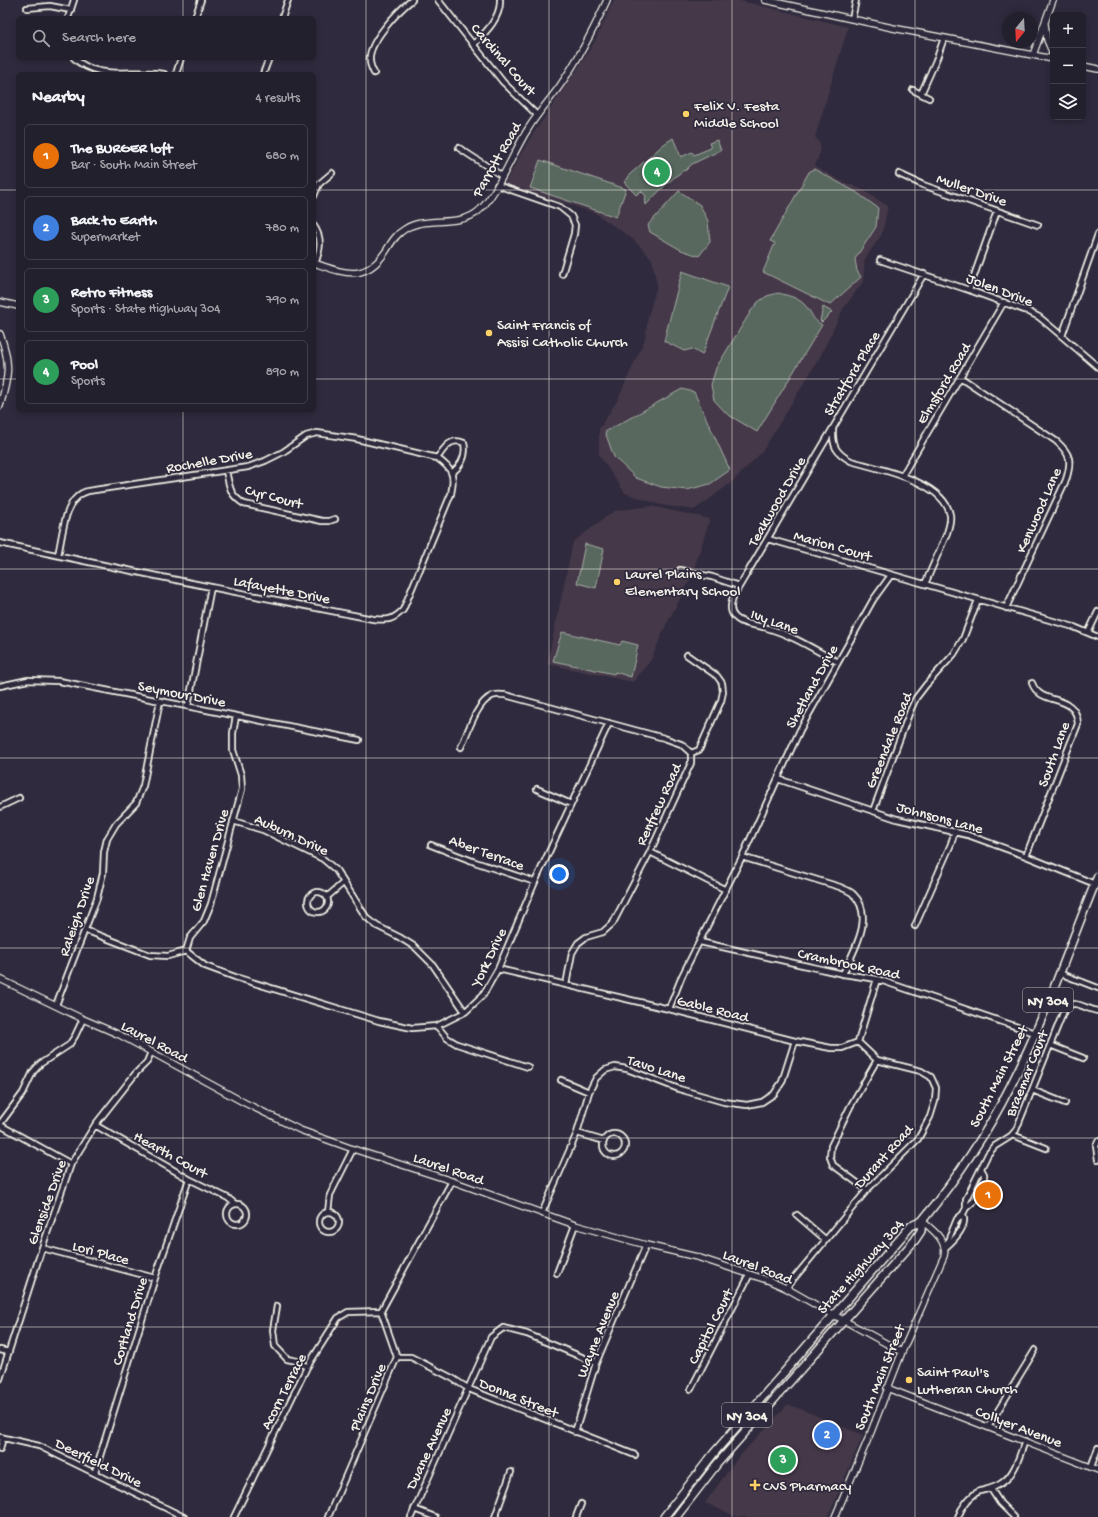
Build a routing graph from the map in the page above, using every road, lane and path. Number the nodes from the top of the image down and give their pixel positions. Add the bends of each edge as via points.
1 (74, 0) edge
2 (201, 0) edge
3 (288, 0) edge
4 (412, 0) edge
5 (438, 0) edge
6 (500, 0) edge
7 (607, 0) edge
8 (765, 0) edge
9 (856, 0) edge
10 (1053, 0) edge
11 (27, 8) dead end
12 (71, 10) junction
13 (69, 16) edge
14 (196, 16) edge
15 (283, 16) edge
16 (852, 19) junction
17 (1046, 19) junction
18 (944, 38) junction
19 (473, 45) junction
20 (1050, 48) edge
21 (1033, 55) junction
22 (1050, 58) edge
23 (76, 60) edge
24 (181, 60) edge
25 (268, 60) edge
26 (1086, 67) edge
27 (1098, 69) edge
28 (104, 72) edge
29 (177, 72) edge
30 (264, 72) edge
31 (374, 73) dead end
32 (913, 90) dead end
33 (921, 94) junction
34 (929, 98) dead end
35 (537, 114) junction
36 (459, 148) dead end
37 (332, 173) dead end
38 (899, 174) dead end
39 (502, 176) junction
40 (497, 185) junction
41 (316, 191) edge
42 (997, 211) junction
43 (1038, 225) dead end
44 (316, 230) edge
45 (1098, 234) edge
46 (316, 259) edge
47 (880, 260) dead end
48 (316, 263) edge
49 (562, 274) dead end
50 (924, 274) junction
51 (969, 290) junction
52 (0, 302) edge
53 (1004, 302) junction
54 (16, 306) edge
55 (0, 334) edge
56 (1062, 336) junction
57 (1098, 367) edge
58 (960, 377) junction
59 (1, 396) edge
60 (0, 406) edge
61 (833, 428) junction
62 (437, 458) junction
63 (226, 471) junction
64 (452, 473) junction
65 (902, 476) junction
66 (335, 518) dead end
67 (768, 539) junction
68 (0, 543) edge
69 (58, 555) junction
70 (680, 570) dead end
71 (891, 575) junction
72 (925, 584) junction
73 (739, 586) junction
74 (211, 587) junction
75 (978, 600) junction
76 (1006, 608) junction
77 (1098, 612) edge
78 (1088, 633) junction
79 (1098, 637) edge
80 (687, 655) dead end
81 (838, 662) junction
82 (1032, 683) dead end
83 (0, 686) edge
84 (160, 701) junction
85 (188, 706) junction
86 (236, 716) junction
87 (609, 723) junction
88 (359, 740) dead end
89 (461, 747) dead end
90 (691, 754) junction
91 (778, 779) junction
92 (537, 790) dead end
93 (18, 798) dead end
94 (571, 804) junction
95 (0, 807) edge
96 (873, 811) junction
97 (233, 821) junction
98 (955, 831) junction
99 (431, 845) dead end
100 (650, 852) junction
101 (1026, 856) junction
102 (742, 857) junction
103 (1098, 876) edge
104 (535, 882) junction
105 (343, 883) junction
106 (1095, 884) junction
107 (726, 890) junction
108 (327, 896) junction
109 (915, 926) dead end
110 (85, 930) junction
111 (700, 942) junction
112 (186, 951) junction
113 (498, 969) junction
114 (1059, 973) junction
115 (842, 974) junction
116 (877, 978) junction
117 (0, 979) edge
118 (566, 984) junction
119 (1098, 988) edge
120 (56, 1005) junction
121 (669, 1009) junction
122 (1098, 1011) edge
123 (465, 1012) junction
124 (83, 1019) junction
125 (437, 1026) junction
126 (1035, 1033) junction
127 (795, 1041) junction
128 (858, 1042) junction
129 (1050, 1045) junction
130 (151, 1052) junction
131 (1083, 1058) dead end
132 (877, 1060) junction
133 (528, 1067) dead end
134 (561, 1080) dead end
135 (1032, 1090) junction
136 (589, 1092) junction
137 (1065, 1103) dead end
138 (0, 1125) edge
139 (95, 1126) junction
140 (577, 1132) junction
141 (1013, 1135) junction
142 (604, 1141) junction
143 (1098, 1141) edge
144 (1046, 1148) dead end
145 (354, 1149) junction
146 (1098, 1160) edge
147 (71, 1164) junction
148 (981, 1169) junction
149 (190, 1179) junction
150 (452, 1181) junction
151 (867, 1190) junction
152 (235, 1204) junction
153 (966, 1208) junction
154 (328, 1212) junction
155 (542, 1213) junction
156 (797, 1215) dead end
157 (922, 1221) junction
158 (575, 1225) junction
159 (826, 1240) junction
160 (646, 1245) junction
161 (42, 1248) junction
162 (945, 1248) junction
163 (556, 1273) dead end
164 (750, 1274) junction
165 (155, 1278) junction
166 (786, 1288) junction
167 (277, 1306) dead end
168 (381, 1311) junction
169 (834, 1315) junction
170 (845, 1321) junction
171 (0, 1350) edge
172 (1035, 1350) dead end
173 (9, 1352) junction
174 (902, 1352) junction
175 (397, 1357) junction
176 (596, 1363) junction
177 (307, 1367) junction
178 (0, 1379) edge
179 (887, 1388) junction
180 (469, 1389) junction
181 (691, 1389) dead end
182 (988, 1427) junction
183 (575, 1432) junction
184 (1, 1438) edge
185 (1025, 1441) junction
186 (1098, 1448) edge
187 (0, 1449) edge
188 (635, 1455) dead end
189 (1091, 1467) junction
190 (1098, 1470) edge
191 (95, 1472) junction
192 (511, 1472) dead end
193 (991, 1489) junction
194 (581, 1504) dead end
195 (414, 1509) junction
196 (184, 1517) edge
197 (234, 1517) edge
198 (328, 1517) edge
199 (410, 1517) edge
200 (435, 1517) edge
201 (494, 1517) edge
202 (576, 1517) edge
203 (664, 1517) edge
204 (676, 1517) edge
205 (835, 1517) edge
206 (958, 1517) edge
207 (1014, 1517) edge

1 - 12 street
2 - 14 street
3 - 15 street
4 - 31 street via 390,21 372,50 369,60
5 - 19 street, Cardinal Court
6 - 19 street via 499,11 493,22
7 - 35 street, Parrott Road via 581,53
8 - 16 street
9 - 16 street
10 - 17 street
11 - 12 street via 50,6
12 - 13 street
16 - 18 street
17 - 20 street via 1047,40
17 - 21 street
18 - 21 street
18 - 33 street
19 - 35 street, Cardinal Court via 503,82
21 - 22 street
23 - 28 street via 94,70
24 - 29 street
25 - 30 street
26 - 27 street
32 - 33 street
33 - 34 street
35 - 39 street, Parrott Road
36 - 39 street
37 - 41 street via 319,184
38 - 42 street, Muller Drive
39 - 40 street, Parrott Road
40 - 48 street, Parrott Road via 482,207 472,216 421,223 405,229 376,264 364,271 348,274
40 - 49 street via 560,207 571,216 575,224 574,234
42 - 43 street, Muller Drive
42 - 51 street
44 - 46 street via 320,244
45 - 56 street
47 - 50 street, Jolen Drive
50 - 51 street, Jolen Drive
50 - 61 street, Stratford Place
51 - 53 street, Jolen Drive
52 - 54 street
53 - 56 street, Jolen Drive via 1039,317
53 - 58 street, Elmsford Road
55 - 59 street via 8,370
56 - 57 street, Jolen Drive
58 - 65 street, Elmsford Road
58 - 76 street, Kenwood Lane via 1056,441 1070,458 1066,480
59 - 60 street
61 - 65 street, Stratford Place via 832,438 841,456
61 - 67 street, Teakwood Drive
62 - 63 street, Rochelle Drive via 357,439 317,433 306,436 265,461
62 - 64 street, Rochelle Drive via 446,464
62 - 64 street via 451,442 458,440 464,443 464,459
63 - 66 street, Cyr Court via 234,498 244,504 322,521
63 - 69 street, Rochelle Drive via 88,491 78,495 71,503 66,516
64 - 74 street, Lafayette Drive via 454,482 451,494 403,610 396,617 387,620 373,619
65 - 72 street, Stratford Place via 939,496 950,514 947,533
67 - 71 street, Marion Court
67 - 73 street, Teakwood Drive
68 - 69 street, Lafayette Drive
69 - 74 street, Lafayette Drive
70 - 73 street
71 - 72 street
71 - 81 street, Shetland Drive via 873,600
72 - 75 street
73 - 81 street, Ivy Lane via 730,606 736,618 783,633
74 - 85 street
75 - 76 street
75 - 96 street, Greendale Road via 963,639 954,654 916,698
76 - 78 street
77 - 78 street
78 - 79 street
80 - 90 street via 717,676 722,683 723,692 699,750
81 - 91 street, Shetland Drive via 800,730
82 - 101 street, South Lane via 1034,690 1040,695 1074,709 1078,716 1078,724
83 - 84 street, Seymour Drive via 28,680 59,681
84 - 85 street, Seymour Drive
84 - 110 street, Raleigh Drive via 143,786 136,803 116,824 107,839 97,898
85 - 86 street, Seymour Drive
86 - 88 street, Seymour Drive
86 - 97 street, Glen Haven Drive via 233,750 241,775 242,789
87 - 89 street, Renfrew Road via 505,695 494,695 484,700
87 - 90 street, Renfrew Road via 681,744
87 - 94 street, York Drive
90 - 100 street, Renfrew Road via 691,763
91 - 96 street, Johnsons Lane
91 - 102 street, Shetland Drive
92 - 94 street
93 - 95 street
94 - 104 street, York Drive
96 - 98 street, Johnsons Lane via 897,819
97 - 105 street, Auburn Drive via 263,830 323,859 336,870
97 - 112 street, Glen Haven Drive via 211,904 204,921 190,938
98 - 101 street, Johnsons Lane
98 - 109 street
99 - 104 street, Aber Terrace
100 - 107 street
100 - 118 street, Renfrew Road via 613,923 603,932 586,937 578,943 572,953
101 - 106 street, Johnsons Lane
102 - 107 street, Shetland Drive
102 - 115 street via 853,893 860,903 863,915 858,942
103 - 106 main road, South Main Street / NY 304
104 - 113 street, York Drive
105 - 108 street
105 - 123 street, Auburn Drive via 366,917 415,947 433,965
106 - 114 main road, South Main Street / NY 304
107 - 111 street, Shetland Drive
108 - 108 street via 329,903 323,911 314,911 309,906 309,898 313,893 322,892
110 - 112 street via 150,955 168,956
110 - 120 street, Raleigh Drive
111 - 115 street, Crambrook Road
111 - 121 street, Shetland Drive via 682,976
112 - 125 street, York Drive via 205,966 223,973 379,1021 412,1028
113 - 118 street, Gable Road
113 - 123 street, York Drive via 483,995
114 - 119 street
114 - 126 main road, South Main Street / NY 304
115 - 116 street, Crambrook Road
116 - 126 street, Crambrook Road
116 - 128 street
117 - 120 street, Laurel Road
118 - 121 street, Gable Road
120 - 124 street, Laurel Road
121 - 127 street, Gable Road
122 - 129 street, Braemar Court via 1075,1003 1068,1005
123 - 125 street, York Drive
124 - 130 street, Laurel Road
124 - 138 street via 69,1045 36,1068 23,1093
125 - 133 street via 447,1038 457,1044
126 - 157 main road, South Main Street / NY 304 via 985,1133 956,1177
127 - 128 street, Gable Road via 830,1048 842,1048
127 - 136 street, Tavo Lane via 782,1082 774,1094 762,1102 748,1105 724,1102 615,1067 604,1070 596,1078
128 - 132 street, Durant Road
129 - 131 street
129 - 135 street, Braemar Court
130 - 139 street, Glenside Drive via 147,1062
130 - 145 street, Laurel Road via 273,1118
132 - 151 street via 831,1146 830,1157 833,1165
132 - 151 street, Durant Road via 922,1071 931,1077 936,1088 935,1101 918,1139
134 - 136 street
135 - 137 street
135 - 141 street, Braemar Court
136 - 140 street, Tavo Lane
138 - 147 street
139 - 147 street, Glenside Drive
139 - 149 street, Hearth Court
140 - 142 street
140 - 155 street, Tavo Lane
141 - 144 street
141 - 148 street, Braemar Court via 992,1148
142 - 142 street via 609,1136 618,1135 624,1140 625,1149 620,1155 610,1155 604,1150
143 - 146 street
145 - 150 street, Laurel Road
145 - 154 street via 330,1196
147 - 161 street, Glenside Drive
148 - 153 street, South Main Street via 966,1199
148 - 153 street, South Main Street via 984,1179 974,1202
149 - 152 street, Hearth Court
149 - 165 street, Cortland Drive
150 - 155 street, Laurel Road
150 - 168 street
151 - 159 street, Durant Road
152 - 152 street via 242,1205 246,1210 244,1221 238,1223 230,1220 228,1214
153 - 162 street, South Main Street via 958,1235
154 - 154 street via 337,1216 339,1223 335,1230 329,1232 321,1228 319,1222 321,1216
155 - 158 street, Laurel Road
156 - 159 street
157 - 162 street via 938,1236
157 - 169 main road, State Highway 304 / NY 304 via 911,1226
157 - 170 main road, State Highway 304 / NY 304 via 920,1233
158 - 160 street, Laurel Road
158 - 163 street
159 - 166 street, Durant Road
160 - 164 street, Laurel Road via 697,1257
160 - 176 street, Wayne Avenue
161 - 165 street, Lori Place
161 - 173 street, Glenside Drive
162 - 174 street, South Main Street via 944,1256
164 - 166 street, Laurel Road
164 - 181 street, Capitol Court
165 - 191 street, Cortland Drive
166 - 169 street, Laurel Road
167 - 177 street via 273,1330 275,1346 287,1359
168 - 175 street, Plains Drive
168 - 177 street, Acorn Terrace via 348,1312 338,1318
169 - 170 street, Laurel Road
169 - 203 main road, State Highway 304 / NY 304 via 714,1453
170 - 174 street, Laurel Road
170 - 204 main road, State Highway 304 / NY 304 via 717,1464
171 - 173 street
172 - 182 street
173 - 178 street, Glenside Drive
174 - 179 street, South Main Street
175 - 180 street, Donna Street via 411,1357
175 - 198 street, Plains Drive
176 - 180 street, Duane Avenue via 527,1334 503,1328 491,1338
176 - 183 street, Wayne Avenue
177 - 197 street, Acorn Terrace
179 - 182 street, Collyer Avenue
179 - 205 street, South Main Street
180 - 183 street, Donna Street
180 - 195 street, Duane Avenue
182 - 185 street, Collyer Avenue
183 - 188 street, Donna Street
184 - 187 street
184 - 191 street, Deerfield Drive via 39,1446
185 - 189 street, Collyer Avenue
185 - 193 street via 1013,1472 1004,1482
186 - 189 street
189 - 190 street, Collyer Avenue
191 - 196 street, Deerfield Drive
192 - 201 street
193 - 206 street via 978,1492 968,1500
193 - 207 street
194 - 202 street
195 - 199 street, Duane Avenue
195 - 200 street

